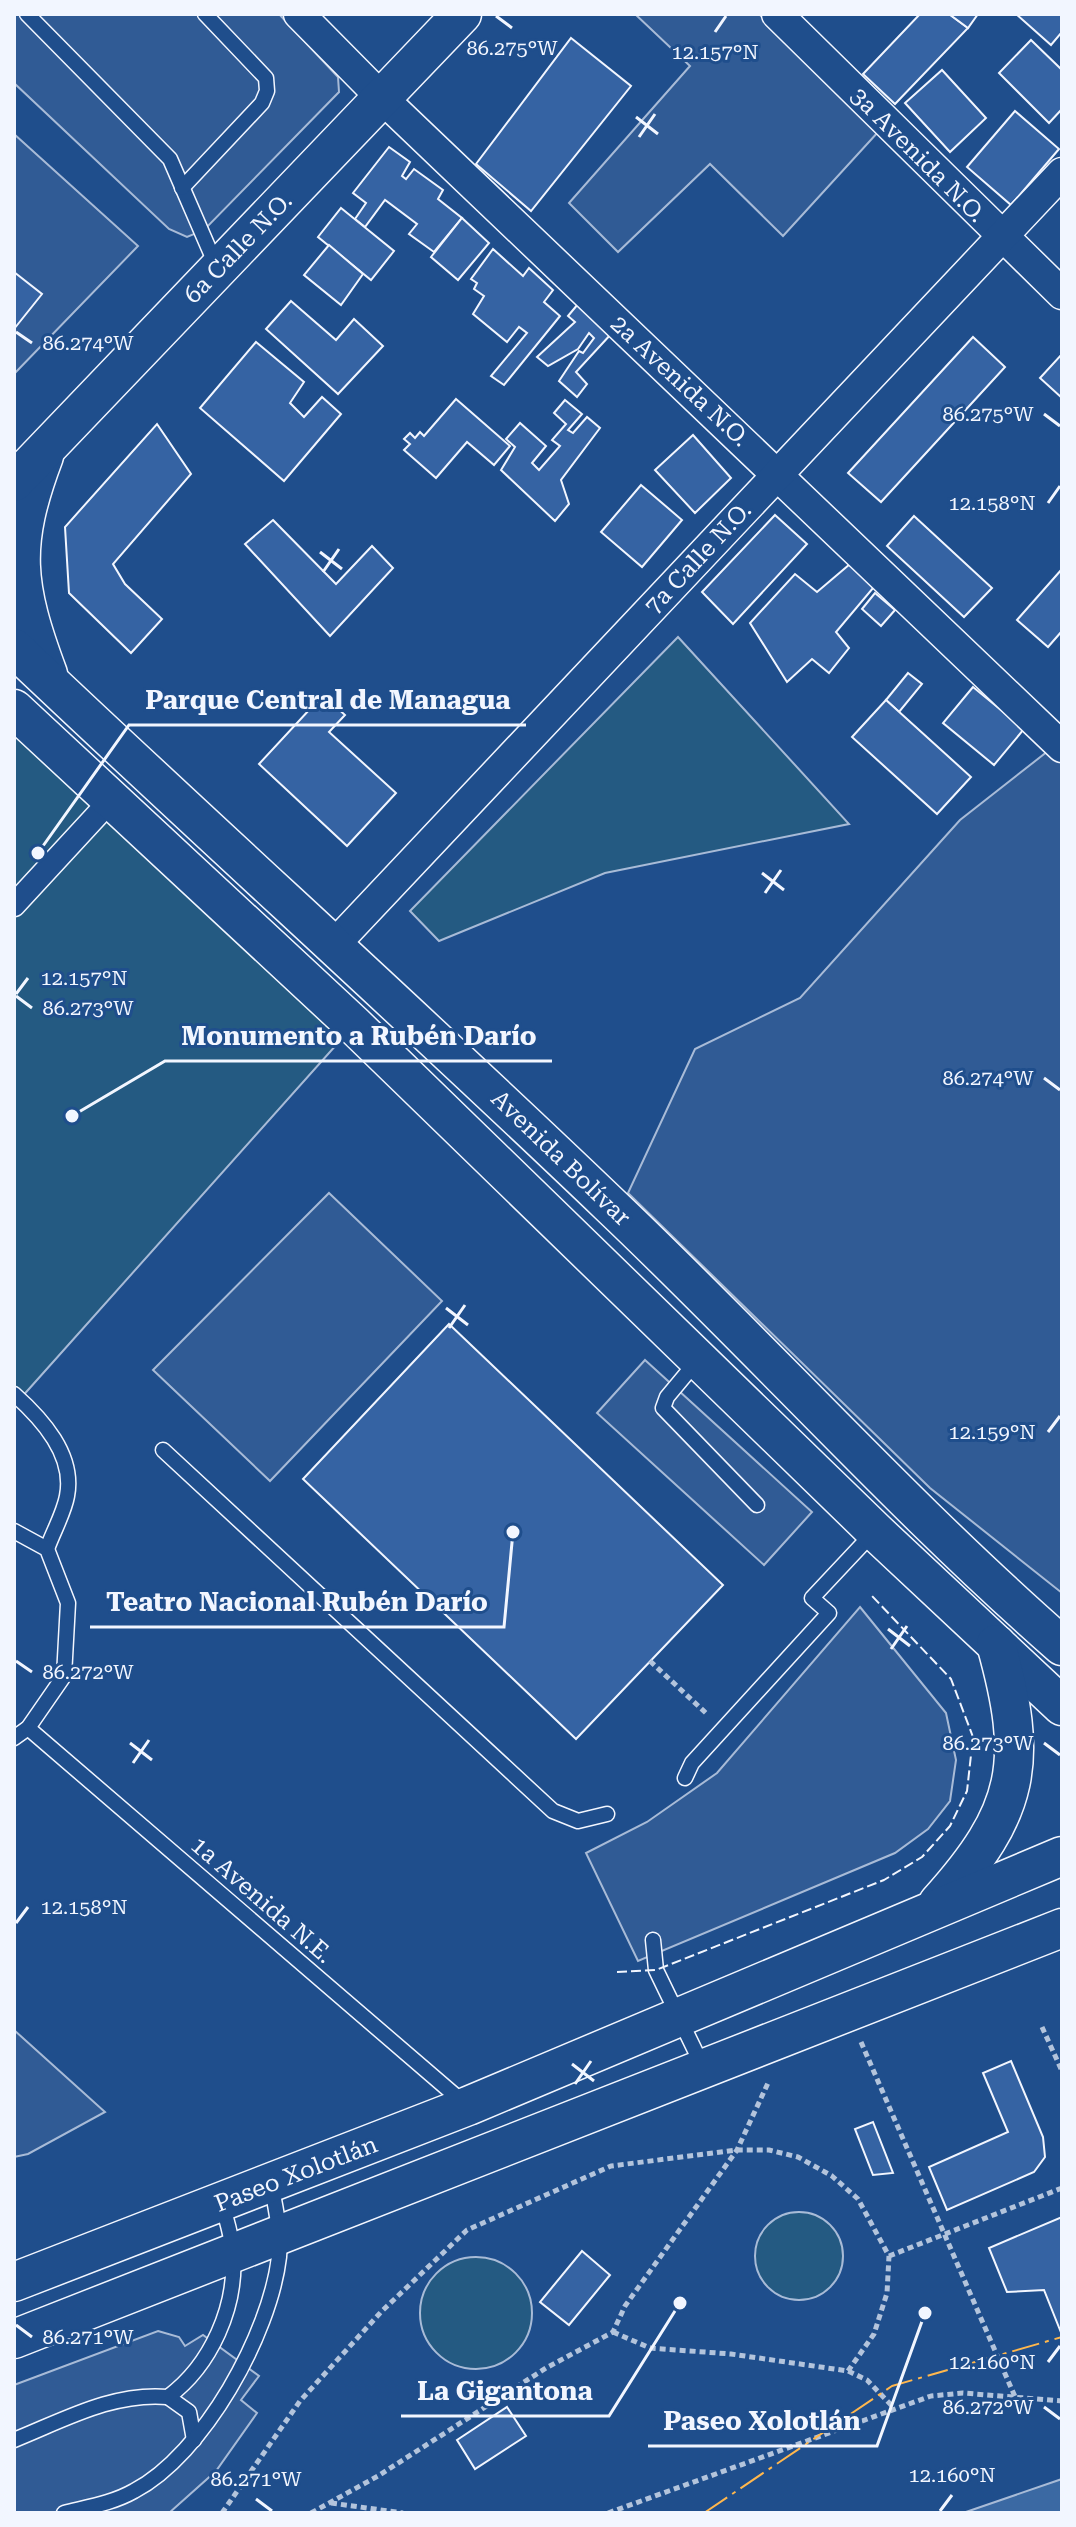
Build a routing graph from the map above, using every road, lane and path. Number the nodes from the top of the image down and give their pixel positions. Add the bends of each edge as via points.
1 (27, 14) edge
2 (205, 14) edge
3 (299, 14) edge
4 (462, 14) edge
5 (777, 14) edge
6 (382, 98) junction
7 (1062, 173) edge
8 (182, 188) junction
9 (1001, 237) junction
10 (218, 269) junction
11 (1062, 294) edge
12 (31, 450) edge
13 (778, 473) junction
14 (14, 482) edge
15 (14, 648) edge
16 (50, 682) junction
17 (14, 709) edge
18 (1062, 747) edge
19 (110, 801) junction
20 (14, 905) edge
21 (335, 944) junction
22 (697, 1360) junction
23 (14, 1394) edge
24 (163, 1450) dead end
25 (757, 1505) dead end
26 (14, 1531) edge
27 (875, 1531) junction
28 (47, 1549) junction
29 (996, 1644) junction
30 (1062, 1646) edge
31 (650, 1661) dead end
32 (1062, 1706) edge
33 (28, 1728) junction
34 (723, 1729) junction
35 (14, 1738) edge
36 (685, 1778) dead end
37 (607, 1814) dead end
38 (1062, 1856) edge
39 (931, 1911) junction
40 (1062, 1928) edge
41 (653, 1940) dead end
42 (848, 2012) junction
43 (679, 2019) junction
44 (1042, 2027) dead end
45 (791, 2033) junction
46 (703, 2067) junction
47 (1062, 2071) edge
48 (468, 2106) junction
49 (737, 2150) junction
50 (271, 2184) junction
51 (1062, 2188) edge
52 (222, 2203) junction
53 (280, 2234) junction
54 (946, 2235) junction
55 (233, 2251) junction
56 (889, 2256) junction
57 (14, 2282) edge
58 (613, 2332) junction
59 (14, 2339) edge
60 (848, 2371) junction
61 (168, 2397) junction
62 (1016, 2399) junction
63 (1062, 2401) edge
64 (894, 2408) junction
65 (14, 2440) edge
66 (194, 2440) junction
67 (330, 2503) junction
68 (64, 2513) edge
69 (222, 2513) edge
70 (311, 2513) edge
71 (403, 2513) edge
72 (608, 2513) edge

1 - 8 lane via 154,139
2 - 8 lane via 266,78 267,91 262,103
3 - 6 street, 2a Avenida N.O.
4 - 6 street, 6a Calle N.O.
5 - 9 street, 3a Avenida N.O.
6 - 10 street, 6a Calle N.O.
6 - 13 street, 2a Avenida N.O.
7 - 9 street, 7a Calle N.O.
8 - 10 lane
9 - 11 street, 3a Avenida N.O.
9 - 13 street, 7a Calle N.O.
10 - 12 street, 6a Calle N.O.
12 - 14 street, 6a Calle N.O.
12 - 16 street via 19,556 26,612
13 - 18 street, 2a Avenida N.O.
13 - 21 street, 7a Calle N.O.
15 - 16 street, Avenida Bolívar
16 - 21 street, Avenida Bolívar
17 - 19 street, Avenida Bolívar
19 - 20 street
19 - 22 street, Avenida Bolívar via 354,1025
21 - 30 street, Avenida Bolívar
22 - 25 lane via 663,1408
22 - 27 street, Avenida Bolívar
23 - 28 lane via 49,1432 66,1462 68,1495
24 - 37 lane via 553,1811 578,1821
26 - 28 lane
27 - 29 street, Avenida Bolívar
27 - 34 lane via 812,1598 829,1613
28 - 33 lane via 68,1603 64,1676
29 - 32 street, Avenida Bolívar
29 - 39 street via 1013,1716 1010,1791 984,1849
31 - 34 path
33 - 35 lane
33 - 48 lane, 1a Avenida N.E.
34 - 36 lane
38 - 39 street, Paseo Xolotlán
39 - 43 street, Paseo Xolotlán
40 - 42 street, Paseo Xolotlán
41 - 43 lane via 656,1970
42 - 45 street, Paseo Xolotlán
42 - 54 path
43 - 46 lane
43 - 48 street, Paseo Xolotlán
44 - 47 path
45 - 46 street, Paseo Xolotlán
45 - 49 path
46 - 53 street, Paseo Xolotlán
48 - 50 street, Paseo Xolotlán
49 - 56 path via 798,2157 832,2176 858,2199
49 - 58 path via 625,2306
49 - 69 path via 611,2166 467,2230 381,2312 300,2401
50 - 52 street, Paseo Xolotlán
50 - 53 lane
51 - 54 path
52 - 55 lane
52 - 57 street, Paseo Xolotlán
53 - 55 street, Paseo Xolotlán
53 - 66 lane via 268,2303 229,2391
54 - 56 path
54 - 62 path
55 - 59 street, Paseo Xolotlán
55 - 61 lane via 229,2293 214,2343 187,2383
56 - 60 path via 887,2293 874,2334
58 - 60 path via 650,2348
58 - 67 path
60 - 64 path via 867,2380
61 - 65 lane via 120,2399
61 - 66 lane via 189,2412
62 - 63 path
62 - 64 path via 963,2393
64 - 72 path
66 - 68 lane via 135,2491
67 - 70 path
67 - 71 path

